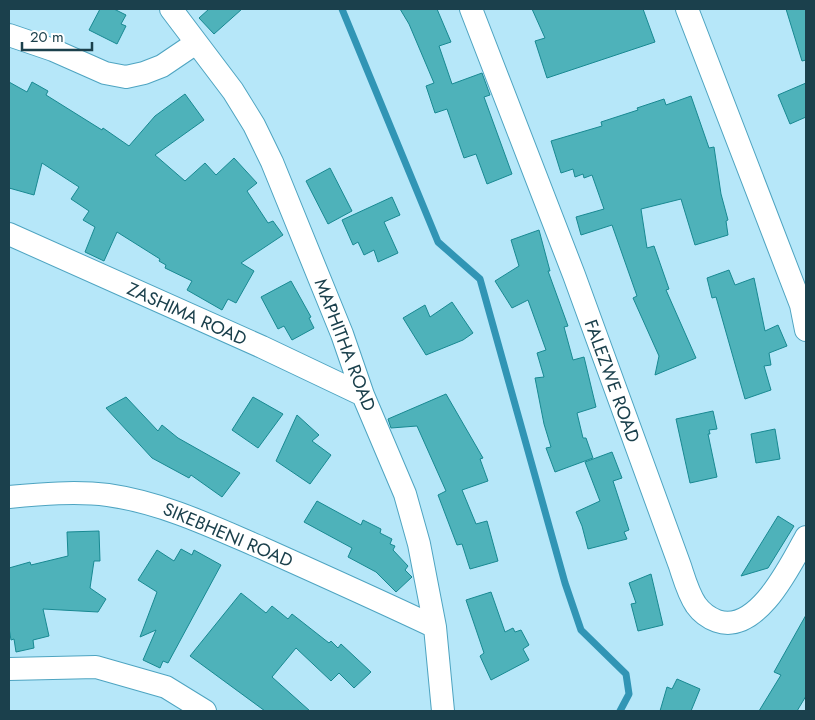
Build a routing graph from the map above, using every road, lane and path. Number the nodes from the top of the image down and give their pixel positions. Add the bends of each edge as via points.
1 (171, 9) edge
2 (471, 9) edge
3 (687, 9) edge
4 (9, 34) edge
5 (196, 43) junction
6 (9, 234) edge
7 (803, 305) edge
8 (806, 330) edge
9 (364, 396) junction
10 (9, 497) edge
11 (806, 537) edge
12 (435, 627) junction
13 (9, 669) edge
14 (205, 711) edge
15 (443, 711) edge

1 - 5 street, MAPHITHA ROAD
2 - 11 street, FALEZWE ROAD via 697,606 705,614 726,624 746,618 766,601
3 - 7 street
4 - 5 street via 105,73 126,77 162,66
5 - 9 street, MAPHITHA ROAD via 233,92 272,162
6 - 9 street, ZASHIMA ROAD
7 - 8 street
9 - 12 street, MAPHITHA ROAD via 404,494 419,544
10 - 12 street, SIKEBHENI ROAD via 106,495 154,504 208,524
12 - 15 street, MAPHITHA ROAD
13 - 14 street via 96,667 166,687

